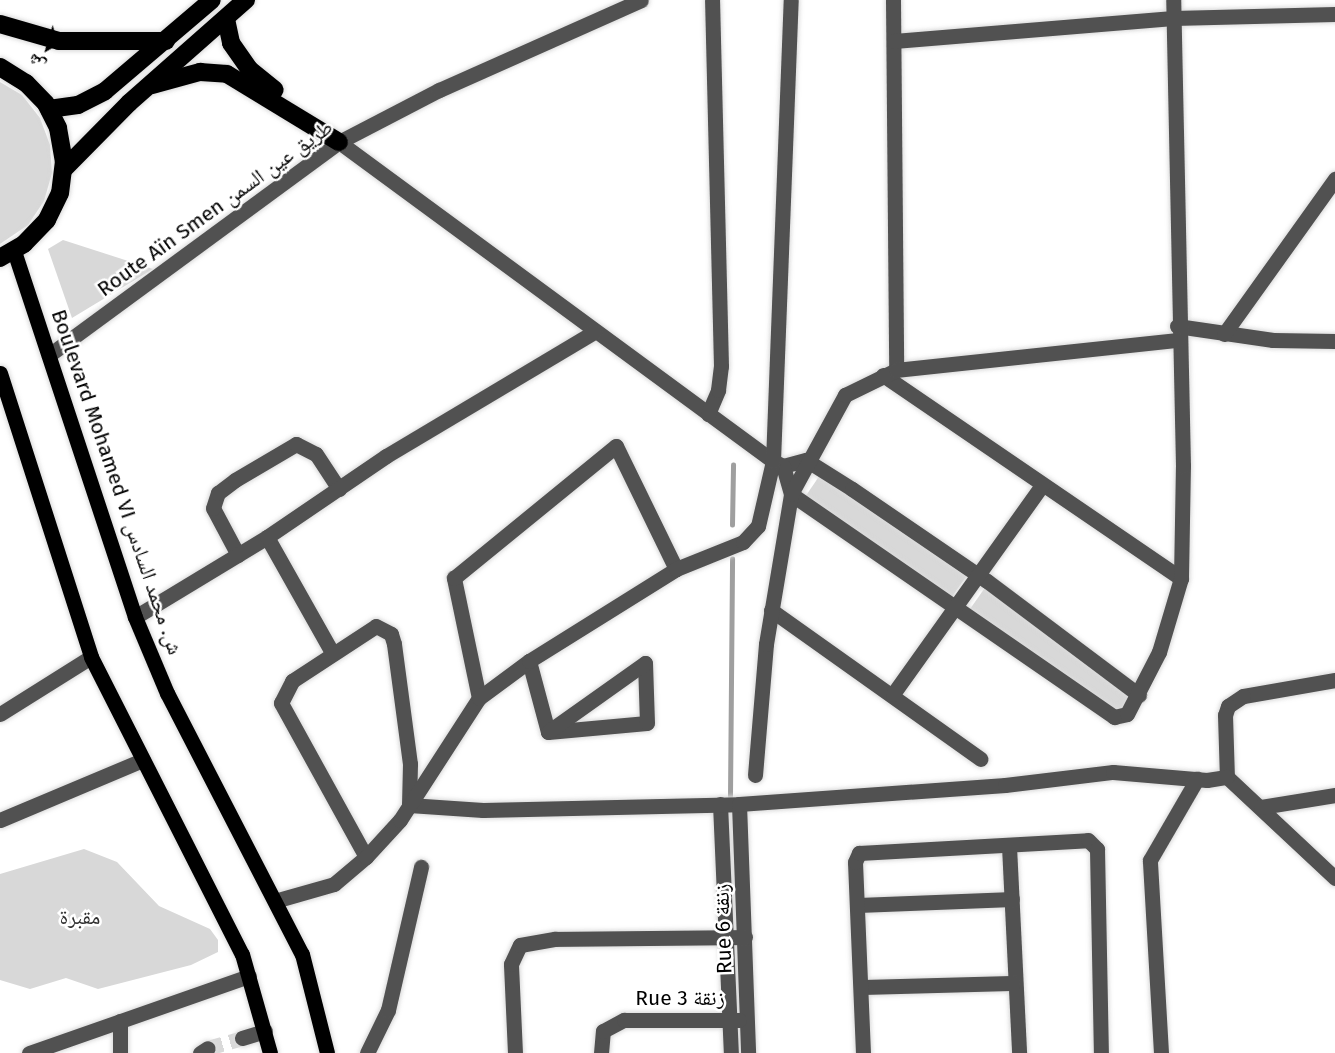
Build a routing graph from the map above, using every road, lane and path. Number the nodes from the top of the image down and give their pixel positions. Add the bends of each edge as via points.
1 (212, 0) edge
2 (246, 0) edge
3 (641, 0) edge
4 (712, 0) edge
5 (791, 0) edge
6 (893, 0) edge
7 (1173, 0) edge
8 (1335, 14) edge
9 (1173, 18) junction
10 (226, 19) junction
11 (0, 24) edge
12 (166, 40) junction
13 (894, 41) junction
14 (0, 67) edge
15 (147, 87) junction
16 (49, 109) junction
17 (339, 142) junction
18 (64, 170) junction
19 (1335, 179) edge
20 (7, 254) edge
21 (594, 332) junction
22 (1177, 333) junction
23 (1224, 334) junction
24 (1335, 341) edge
25 (49, 355) junction
26 (889, 372) junction
27 (0, 373) edge
28 (4, 401) edge
29 (708, 414) junction
30 (806, 460) junction
31 (778, 464) junction
32 (1042, 485) junction
33 (339, 489) junction
34 (791, 494) junction
35 (267, 537) junction
36 (238, 555) junction
37 (676, 569) junction
38 (977, 574) junction
39 (1181, 578) junction
40 (956, 604) junction
41 (771, 610) junction
42 (135, 617) junction
43 (333, 654) junction
44 (91, 657) junction
45 (529, 661) junction
46 (1335, 680) edge
47 (893, 694) junction
48 (1139, 695) junction
49 (479, 698) junction
50 (0, 714) edge
51 (548, 732) junction
52 (981, 759) dead end
53 (144, 760) junction
54 (755, 775) dead end
55 (1227, 777) junction
56 (1197, 779) junction
57 (1335, 795) edge
58 (720, 804) junction
59 (739, 804) junction
60 (409, 805) junction
61 (1261, 807) junction
62 (0, 820) edge
63 (1009, 846) junction
64 (366, 857) junction
65 (421, 867) dead end
66 (1335, 878) edge
67 (1012, 899) junction
68 (278, 900) junction
69 (859, 905) junction
70 (727, 936) junction
71 (745, 937) junction
72 (249, 976) junction
73 (1014, 983) junction
74 (861, 987) junction
75 (729, 1019) junction
76 (748, 1020) junction
77 (120, 1021) junction
78 (265, 1031) junction
79 (242, 1038) tunnel mouth
80 (29, 1053) edge
81 (120, 1053) edge
82 (270, 1053) edge
83 (327, 1053) edge
84 (367, 1053) edge
85 (515, 1053) edge
86 (601, 1053) edge
87 (731, 1053) edge
88 (748, 1053) edge
89 (863, 1053) edge
90 (1019, 1053) edge
91 (1101, 1053) edge
92 (1161, 1053) edge

1 - 12 highway
2 - 10 highway
3 - 17 street, Route Aïn Smen طريق عين السمن via 439,90
4 - 29 street via 721,366 718,390
5 - 31 street
6 - 13 street
7 - 9 street
8 - 9 street
9 - 13 street
9 - 22 street
10 - 15 highway
10 - 17 highway via 231,43 249,69
11 - 12 highway via 58,41
12 - 16 highway via 92,99
13 - 26 street
14 - 16 highway via 26,83
15 - 17 highway via 200,72 227,74
15 - 18 highway
16 - 18 highway via 62,140
17 - 21 street
17 - 25 street, Route Aïn Smen طريق عين السمن
18 - 20 highway via 49,216
19 - 23 street
20 - 25 main road, Boulevard Mohamed VI ش. محمد السادس
21 - 29 street
21 - 33 street
22 - 23 street
22 - 26 street
22 - 39 street via 1183,466
23 - 24 street
25 - 42 main road, Boulevard Mohamed VI ش. محمد السادس
26 - 30 street via 840,400
26 - 32 street
27 - 28 main road
28 - 44 main road
29 - 31 street
30 - 31 street
30 - 34 street
30 - 38 street
31 - 34 street
31 - 37 street via 753,533 736,545
32 - 38 street
32 - 39 street
33 - 35 street
33 - 36 street via 316,454 296,444 235,480 218,493 213,508
34 - 40 street
34 - 41 street
35 - 36 street
35 - 43 street
36 - 42 street
37 - 45 street
37 - 49 street via 616,446 454,578
38 - 40 street
38 - 48 street
39 - 48 street via 1167,630
40 - 47 street
40 - 48 street via 1113,717 1123,717
41 - 47 street
41 - 54 street
42 - 68 main road, Boulevard Mohamed VI ش. محمد السادس via 167,693
43 - 60 street via 376,626 391,634 410,764
43 - 64 street via 292,681 281,703
44 - 50 street
44 - 53 main road
45 - 49 street
45 - 51 street
46 - 55 street via 1233,700 1225,715
47 - 52 street
49 - 60 street
51 - 51 street via 647,723 645,663 596,698
53 - 62 street
53 - 72 main road
55 - 56 street
55 - 61 street
56 - 59 street via 1113,772 1005,785
56 - 92 street via 1150,860
57 - 61 street
58 - 59 street
58 - 60 street via 483,810
58 - 70 street, Rue 6 زنقة
59 - 71 street, Rue 6 زنقة
60 - 64 street
61 - 66 street
63 - 67 street
63 - 69 street via 865,851 855,862
63 - 91 street via 1088,840 1095,844
64 - 68 street via 334,884
65 - 84 street via 388,1010
67 - 69 street
67 - 73 street
68 - 83 main road, Boulevard Mohamed VI ش. محمد السادس via 302,954
69 - 74 street
70 - 71 street
70 - 75 street, Rue 6 زنقة
70 - 85 street via 555,939 520,945 511,964
71 - 76 street, Rue 6 زنقة
72 - 77 street
72 - 78 main road
73 - 74 street
73 - 90 street
74 - 89 street
75 - 76 street, Rue 3 زنقة
75 - 86 street, Rue 3 زنقة via 624,1020 603,1031
75 - 87 street, Rue 6 زنقة
76 - 88 street, Rue 6 زنقة
77 - 80 street
77 - 81 street
78 - 79 street
78 - 82 main road

